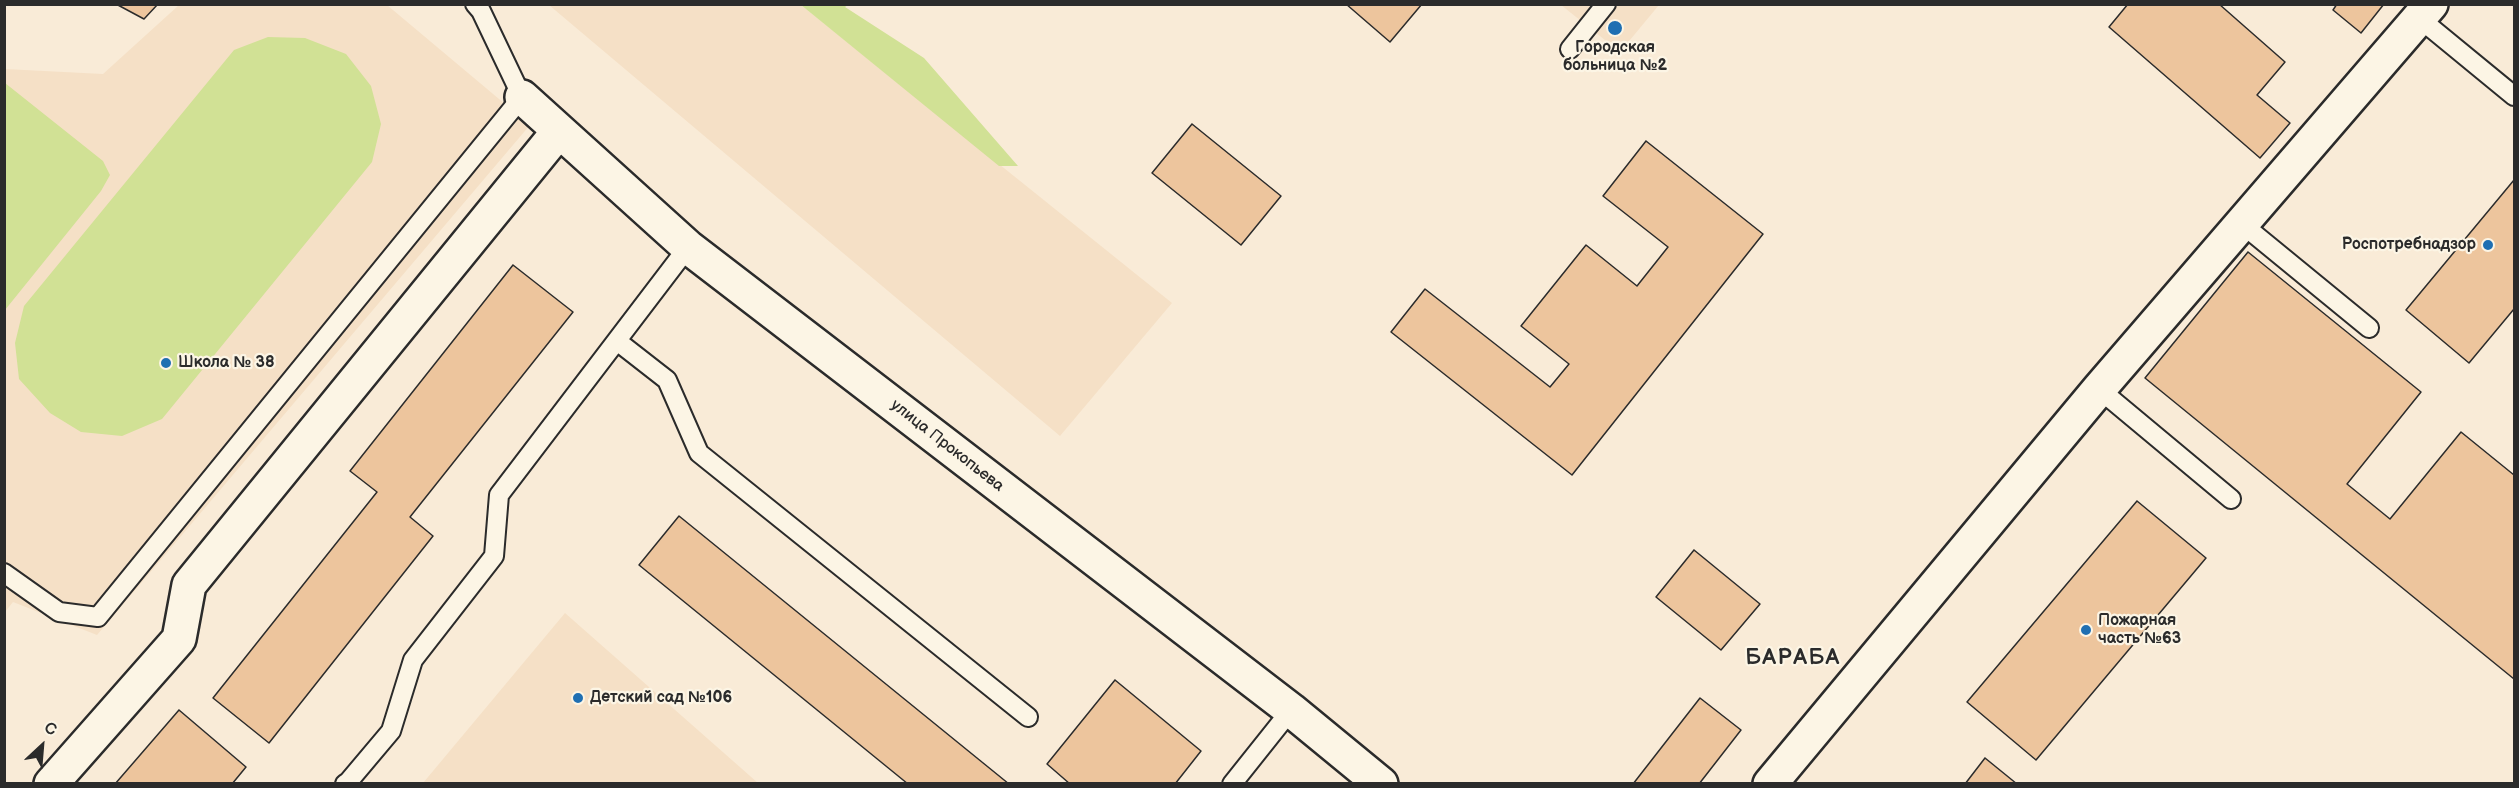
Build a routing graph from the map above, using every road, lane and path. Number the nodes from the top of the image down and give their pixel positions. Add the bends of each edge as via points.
1 (475, 4) edge
2 (1606, 4) edge
3 (2425, 11) edge
4 (1570, 49) dead end
5 (2514, 96) edge
6 (522, 97) junction
7 (559, 131) junction
8 (2242, 224) junction
9 (688, 247) junction
10 (2369, 328) dead end
11 (617, 341) junction
12 (2098, 389) junction
13 (2231, 499) dead end
14 (6, 576) edge
15 (1291, 710) junction
16 (1028, 717) dead end
17 (51, 783) edge
18 (345, 783) edge
19 (1232, 783) edge
20 (1381, 783) edge
21 (1770, 783) edge

1 - 6 lane
2 - 4 lane
3 - 5 lane
3 - 8 street
6 - 7 street, улица Прокопьева
6 - 14 lane via 98,617 60,612
7 - 9 street, улица Прокопьева
7 - 17 street via 189,585 179,639
8 - 10 lane
8 - 12 street
9 - 11 lane
9 - 15 street, улица Прокопьева
11 - 16 lane via 667,380 699,453
11 - 18 lane via 499,495 494,556 413,660 391,731
12 - 13 lane
12 - 21 street
15 - 19 lane
15 - 20 street, улица Прокопьева

